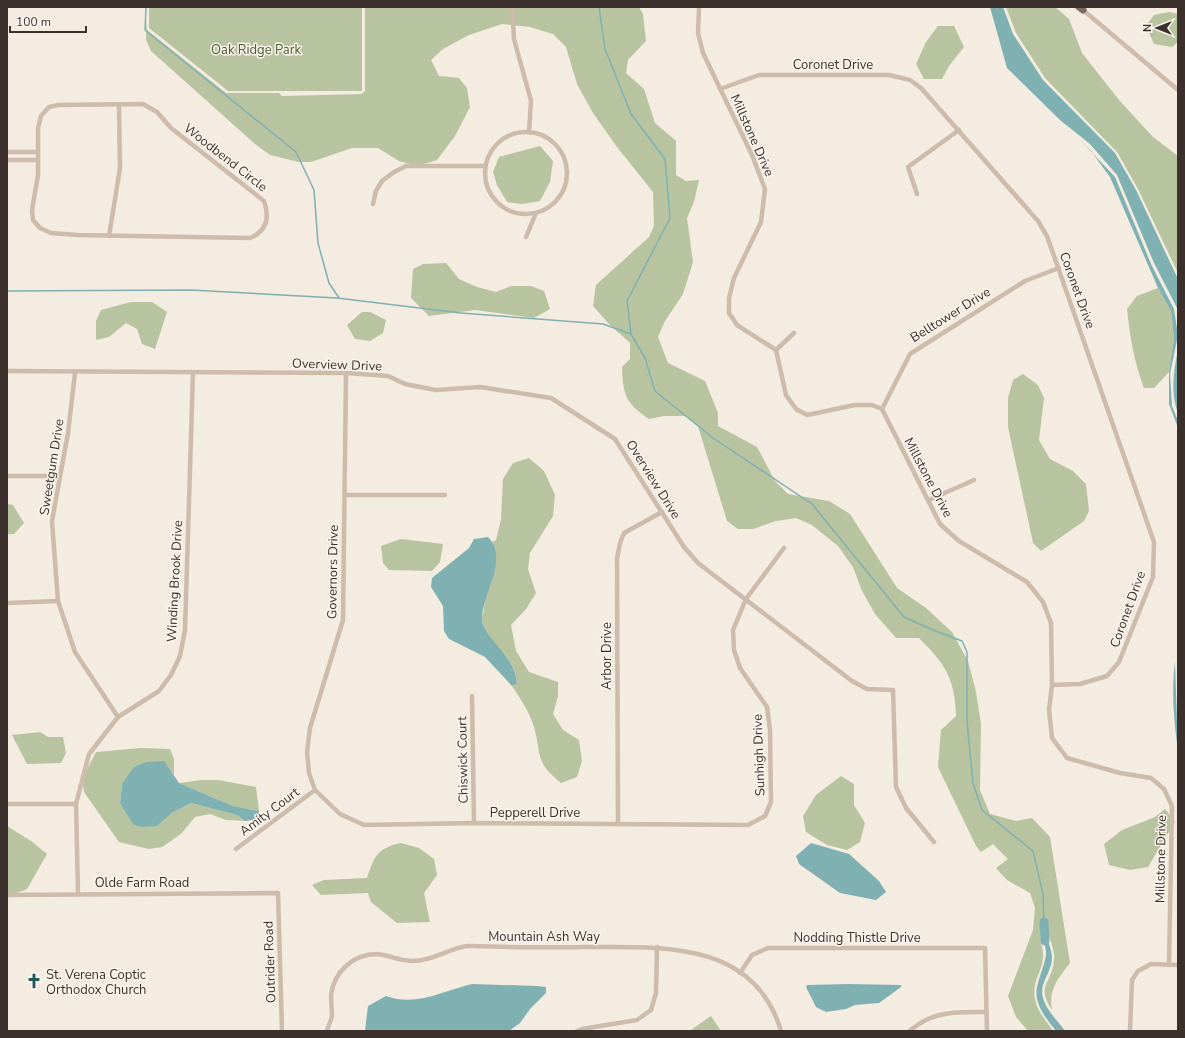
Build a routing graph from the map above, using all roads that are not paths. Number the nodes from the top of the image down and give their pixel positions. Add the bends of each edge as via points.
1 (512, 7) edge
2 (699, 7) edge
3 (1081, 8) edge
4 (720, 89) junction
5 (1178, 90) edge
6 (119, 105) junction
7 (959, 130) junction
8 (528, 132) junction
9 (7, 152) edge
10 (38, 152) junction
11 (7, 160) edge
12 (38, 160) junction
13 (485, 166) junction
14 (917, 194) dead end
15 (373, 204) dead end
16 (536, 213) junction
17 (109, 236) junction
18 (526, 237) dead end
19 (1059, 268) junction
20 (794, 333) dead end
21 (776, 350) junction
22 (7, 371) edge
23 (75, 373) junction
24 (193, 373) junction
25 (346, 373) junction
26 (882, 409) junction
27 (7, 476) edge
28 (60, 476) junction
29 (974, 480) dead end
30 (345, 495) junction
31 (445, 495) dead end
32 (929, 500) junction
33 (662, 512) junction
34 (784, 548) dead end
35 (746, 599) junction
36 (58, 602) junction
37 (7, 603) edge
38 (1052, 685) junction
39 (472, 696) dead end
40 (118, 717) junction
41 (315, 790) junction
42 (7, 804) edge
43 (76, 804) junction
44 (765, 816) joint
45 (474, 823) junction
46 (618, 824) junction
47 (934, 842) dead end
48 (236, 849) dead end
49 (78, 893) junction
50 (278, 893) joint
51 (7, 894) edge
52 (656, 947) junction
53 (1169, 965) junction
54 (1178, 965) edge
55 (740, 973) junction
56 (986, 1012) junction
57 (282, 1031) edge
58 (327, 1031) edge
59 (577, 1031) edge
60 (781, 1031) edge
61 (909, 1031) edge
62 (987, 1031) edge
63 (1130, 1031) edge

1 - 8 street via 514,39 531,101
2 - 4 street, Millstone Drive via 700,43
3 - 5 street
4 - 7 street, Coronet Drive via 759,74 889,75 910,80 921,88
4 - 21 street, Millstone Drive via 752,155 765,189 762,222 734,278 729,298 729,313 737,325
6 - 10 street, Woodbend Circle via 49,107 41,116 38,128
6 - 17 street via 120,168
6 - 17 street, Woodbend Circle via 143,104 157,112 171,128 264,201 268,212 260,234 250,238
7 - 14 street via 908,167
7 - 19 street, Coronet Drive via 1038,221 1047,236
8 - 13 street via 509,135 498,143 490,153
8 - 16 street via 547,138 557,146 564,157 567,170 566,183 557,201
9 - 10 street
10 - 12 street, Woodbend Circle
11 - 12 street
12 - 17 street, Woodbend Circle via 32,210 33,220 40,228 51,233
13 - 15 street via 406,166 382,181
13 - 16 street via 489,192 497,203 508,211 522,215
16 - 18 street
19 - 26 street, Belltower Drive via 1025,281 910,354
19 - 38 street, Coronet Drive via 1154,542 1152,577 1119,662 1107,676 1080,684
20 - 21 street
21 - 26 street via 786,395 796,409 807,415 855,406 872,405
22 - 23 street, Overview Drive
23 - 24 street, Overview Drive
23 - 28 street, Sweetgum Drive
24 - 25 street, Overview Drive
24 - 40 street, Winding Brook Drive via 185,630 180,656 171,675 159,691
25 - 30 street, Governors Drive
25 - 33 street, Overview Drive via 388,376 405,384 436,390 480,387 550,398 615,438
26 - 32 street, Millstone Drive
27 - 28 street
28 - 36 street, Sweetgum Drive via 52,521
29 - 32 street
30 - 31 street
30 - 41 street, Governors Drive via 344,620 310,728 307,752 309,773
32 - 38 street, Millstone Drive via 940,524 960,540 1027,582 1043,602 1051,624
33 - 35 street, Overview Drive via 684,547 698,563
33 - 46 street, Arbor Drive via 624,533 617,560
34 - 35 street, Sunhigh Drive
35 - 44 street, Sunhigh Drive via 733,630 734,650 740,668 767,707 770,730 771,802
35 - 47 street, Overview Drive via 852,681 867,688 893,690 896,787 906,808
36 - 37 street
36 - 40 street, Sweetgum Drive via 75,652
38 - 53 street, Millstone Drive via 1049,710 1052,738 1067,758 1120,773 1151,778 1164,789 1172,806
39 - 45 street, Chiswick Court
40 - 43 street, Winding Brook Drive via 89,754
41 - 45 street, Pepperell Drive via 340,814 364,825
41 - 48 street, Amity Court
42 - 43 street
43 - 49 street, Winding Brook Drive
44 - 46 street, Pepperell Drive via 748,826
45 - 46 street, Pepperell Drive
49 - 50 street, Olde Farm Road
49 - 51 street, Olde Farm Road
50 - 57 street, Outrider Road
52 - 55 street, Mountain Ash Way via 698,953 719,960
52 - 58 street, Mountain Ash Way via 468,946 430,959 413,961 366,954 341,970 331,995 332,1017
52 - 59 street via 656,993 651,1010 637,1020 582,1028
53 - 54 street
53 - 63 street via 1151,964 1138,971 1132,980
55 - 56 street, Nodding Thistle Drive via 752,955 768,948 985,948
55 - 60 street, Mountain Ash Way via 765,994
56 - 61 street via 941,1014 926,1019
56 - 62 street

